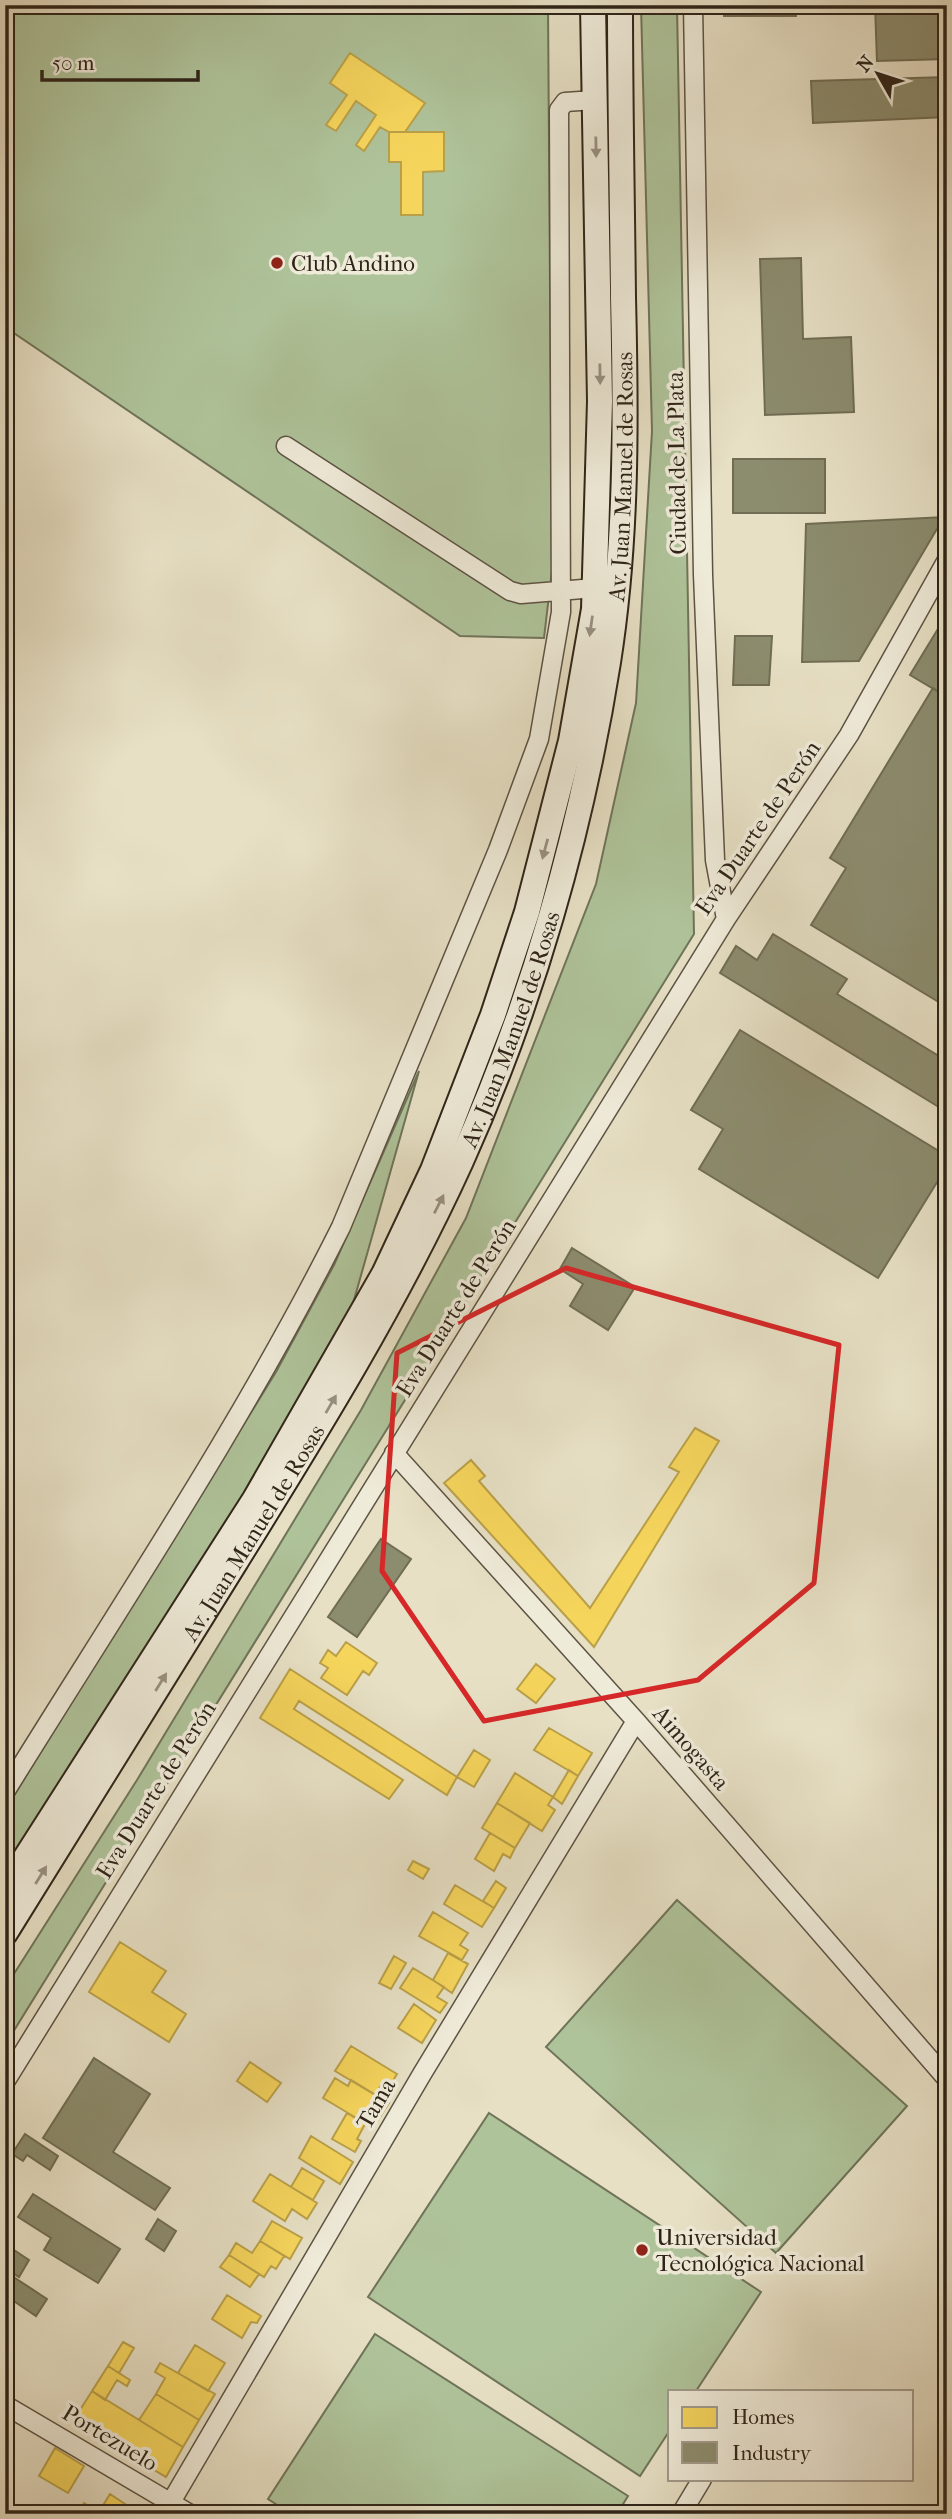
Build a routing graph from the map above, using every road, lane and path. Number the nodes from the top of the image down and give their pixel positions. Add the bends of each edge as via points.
1 (593, 5) edge
2 (620, 5) edge
3 (693, 5) edge
4 (595, 100) junction
5 (286, 446) dead end
6 (947, 560) edge
7 (594, 588) junction
8 (561, 591) junction
9 (726, 919) junction
10 (394, 1453) junction
11 (636, 1721) junction
12 (5, 1792) edge
13 (5, 1890) edge
14 (5, 1933) edge
15 (946, 2078) edge
16 (5, 2082) edge
17 (5, 2405) edge
18 (701, 2480) edge
19 (167, 2508) edge
20 (190, 2514) edge
21 (681, 2514) edge

1 - 4 main road, Av. Juan Manuel de Rosas
14 -> 2 main road, Av. Juan Manuel de Rosas via 278,1494 376,1326 459,1165 496,1080 533,971 583,783 608,661 618,577 625,384
3 - 9 street, Ciudad de La Plata via 703,575 715,860
4 -> 7 main road, Av. Juan Manuel de Rosas via 600,401
4 - 8 street via 565,103 559,110
5 - 8 street via 510,590 521,594
6 - 9 street, Eva Duarte de Perón via 849,735
7 - 8 street
7 -> 13 main road, Av. Juan Manuel de Rosas via 586,662 570,741 527,912 493,1016 433,1170 384,1274 261,1487
8 - 12 street via 539,739 498,850 341,1227 257,1384
9 - 10 street, Eva Duarte de Perón
10 - 11 street, Aimogasta
10 - 16 street, Eva Duarte de Perón
11 - 15 street, Aimogasta
11 - 19 street, Tama
17 - 19 street, Portezuelo
18 - 21 street
19 - 20 street, Portezuelo

